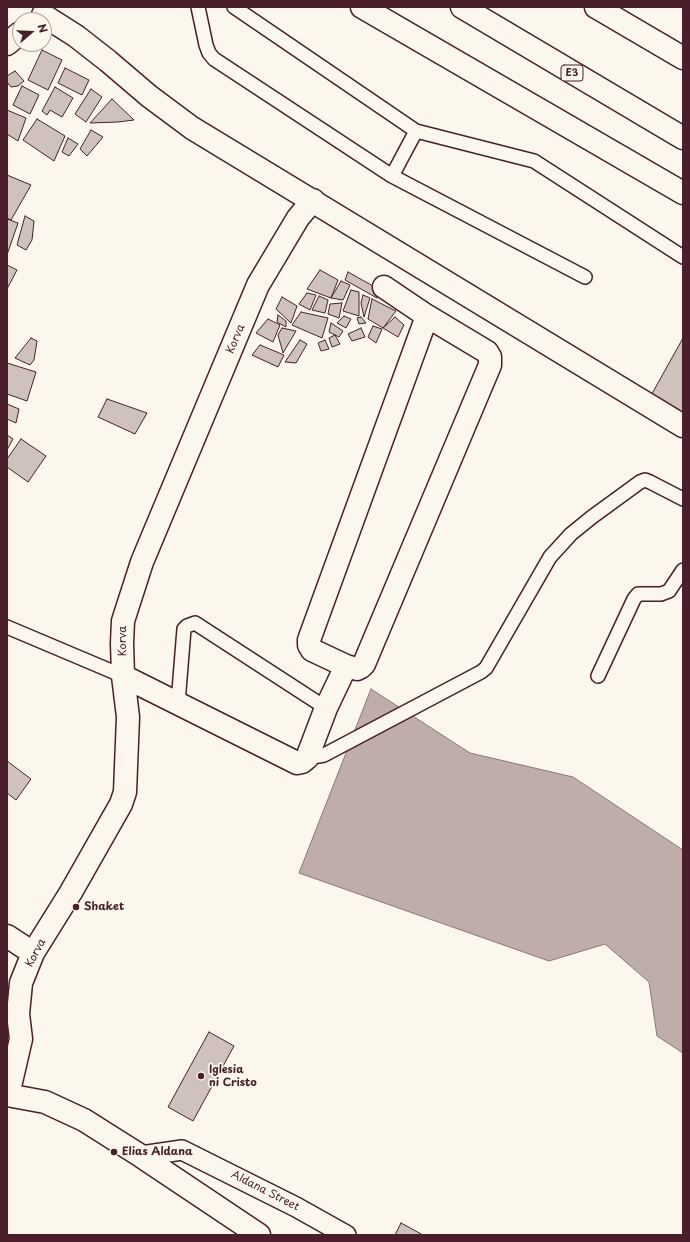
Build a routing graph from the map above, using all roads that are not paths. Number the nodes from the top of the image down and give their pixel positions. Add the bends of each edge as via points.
1 (198, 7) edge
2 (234, 7) edge
3 (362, 7) edge
4 (462, 7) edge
5 (596, 7) edge
6 (52, 19) edge
7 (683, 58) edge
8 (416, 131) junction
9 (683, 138) edge
10 (392, 176) junction
11 (683, 193) edge
12 (313, 200) junction
13 (683, 257) edge
14 (585, 277) dead end
15 (384, 286) dead end
16 (428, 316) junction
17 (683, 426) edge
18 (683, 499) edge
19 (683, 570) edge
20 (7, 627) edge
21 (346, 666) junction
22 (123, 676) junction
23 (598, 676) dead end
24 (178, 703) junction
25 (326, 708) junction
26 (307, 758) junction
27 (7, 936) edge
28 (33, 953) junction
29 (8, 1095) edge
30 (141, 1156) junction
31 (259, 1235) edge
32 (346, 1235) edge

1 - 10 lane via 206,45 214,59
2 - 8 lane
3 - 11 main road
4 - 9 main road, E3
5 - 7 main road
6 - 12 main road via 192,128
8 - 10 lane
8 - 13 lane via 534,160
10 - 14 lane
12 - 17 main road
12 - 22 main road, Korva via 298,218 258,285 142,562 123,621
15 - 16 main road
16 - 21 main road via 309,640 312,650
16 - 21 main road via 487,352 490,365 364,664 356,669
18 - 26 lane via 645,480 640,482 592,517 550,557 486,668 324,755
19 - 23 lane via 669,591 661,594 638,594
20 - 22 lane
21 - 25 main road
22 - 24 main road
22 - 28 main road, Korva via 128,717 125,792 106,831
24 - 25 lane via 184,629 196,623
24 - 26 main road via 297,763
25 - 26 main road
27 - 28 main road
28 - 29 main road, Korva via 21,983 18,1014 21,1039
29 - 30 main road via 45,1102 84,1120
30 - 31 main road
30 - 32 street, Aldana Street via 182,1150

